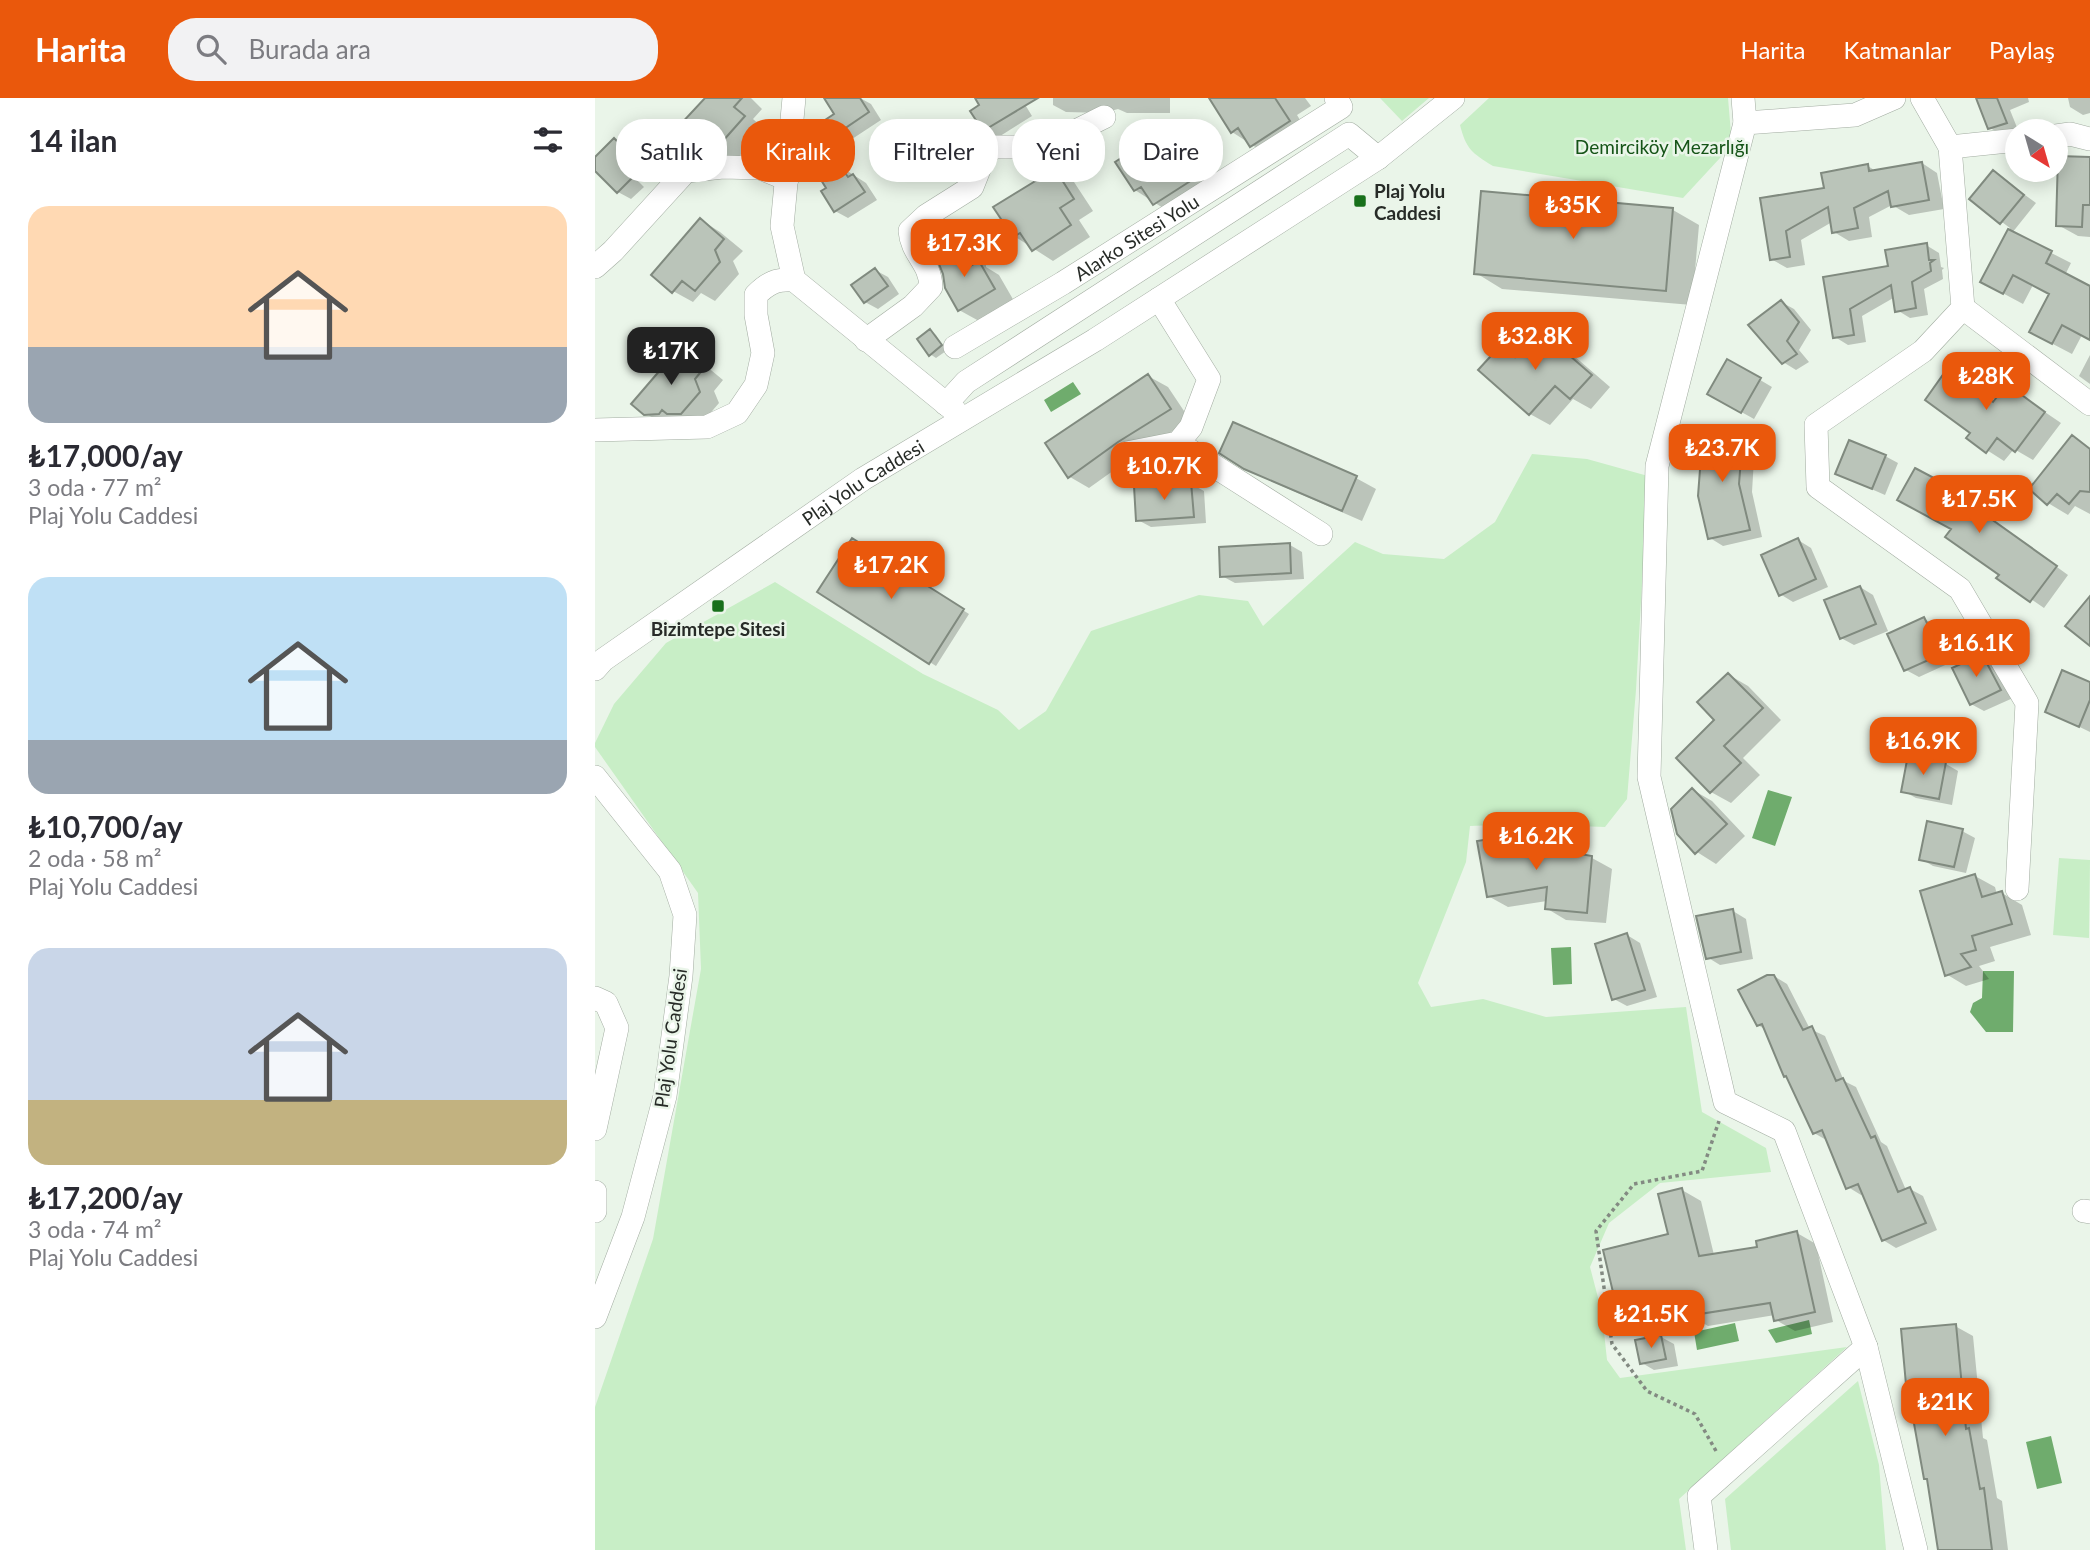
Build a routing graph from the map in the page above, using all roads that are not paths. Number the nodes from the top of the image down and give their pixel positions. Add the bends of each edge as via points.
1 (794, 98) edge
2 (1336, 98) edge
3 (1453, 98) edge
4 (1743, 98) edge
5 (1894, 98) edge
6 (1922, 98) edge
7 (1104, 117) dead end
8 (792, 119) edge
9 (1745, 123) junction
10 (2069, 134) edge
11 (2090, 139) edge
12 (2005, 141) edge
13 (1950, 147) junction
14 (1378, 158) junction
15 (741, 167) edge
16 (787, 182) edge
17 (595, 267) edge
18 (794, 280) junction
19 (1159, 299) junction
20 (1963, 308) junction
21 (866, 340) junction
22 (955, 347) dead end
23 (2090, 404) edge
24 (954, 410) junction
25 (595, 430) edge
26 (1178, 443) junction
27 (1127, 453) dead end
28 (1321, 534) dead end
29 (595, 669) edge
30 (595, 777) edge
31 (2017, 889) dead end
32 (595, 998) edge
33 (595, 1129) edge
34 (595, 1192) edge
35 (595, 1211) edge
36 (595, 1317) edge
37 (1866, 1347) junction
38 (1706, 1550) edge
39 (1916, 1550) edge

1 - 8 street
2 - 22 street, Alarko Sitesi Yolu via 1341,107
3 - 14 street, Plaj Yolu Caddesi
4 - 9 street
5 - 9 street via 1855,115
6 - 13 street
7 - 21 street via 1029,147 995,147 986,152 972,187 910,231 911,243 931,272 931,287
9 - 37 street via 1657,466 1650,777 1725,1102 1784,1131
10 - 11 street
12 - 13 street
13 - 20 street
14 - 19 street, Plaj Yolu Caddesi
14 - 24 street via 1349,134 966,382
15 - 17 street via 686,171
16 - 18 street via 782,226
18 - 21 street
18 - 25 street via 767,283 757,295 763,353 756,385 737,413 707,427
19 - 24 street, Plaj Yolu Caddesi via 1095,340
19 - 26 street via 1209,379 1191,427
20 - 23 street
20 - 31 street via 1923,351 1816,425 1818,487 1960,589 2027,703
21 - 24 street
24 - 29 street, Plaj Yolu Caddesi
26 - 27 street
26 - 28 street
30 - 36 street, Plaj Yolu Caddesi via 670,871 685,915 665,1096 633,1217
32 - 33 street via 606,1003 617,1028
34 - 35 street
37 - 38 street via 1699,1496
37 - 39 street

